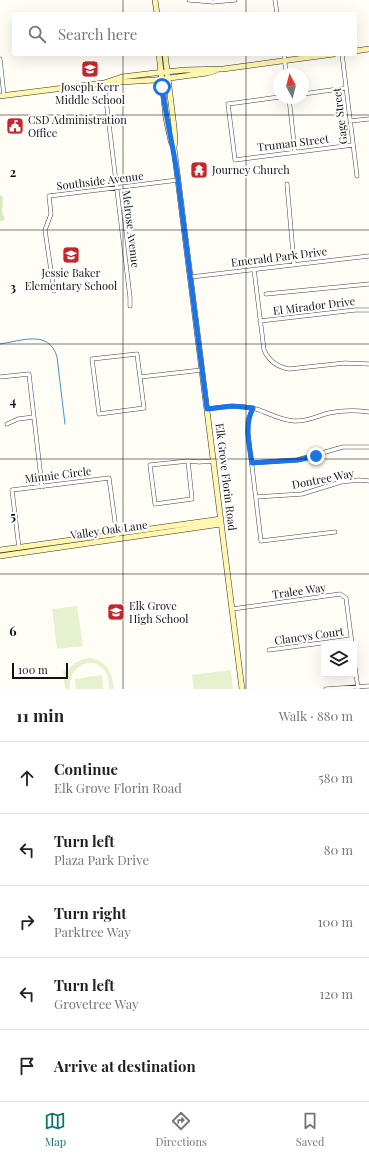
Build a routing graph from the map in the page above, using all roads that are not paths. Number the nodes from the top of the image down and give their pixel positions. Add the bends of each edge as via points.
1 (155, 0) edge
2 (189, 0) edge
3 (204, 0) edge
4 (235, 0) edge
5 (276, 0) edge
6 (157, 12) edge
7 (277, 12) edge
8 (369, 49) edge
9 (357, 51) edge
10 (160, 56) edge
11 (164, 56) edge
12 (284, 56) edge
13 (320, 56) edge
14 (342, 56) edge
15 (0, 59) edge
16 (284, 61) junction
17 (285, 68) edge
18 (223, 69) junction
19 (164, 72) junction
20 (162, 79) junction
21 (168, 79) junction
22 (104, 83) junction
23 (346, 88) junction
24 (309, 93) edge
25 (2, 96) edge
26 (273, 98) edge
27 (290, 104) edge
28 (369, 119) edge
29 (350, 121) junction
30 (353, 145) junction
31 (174, 148) junction
32 (295, 152) junction
33 (357, 176) dead end
34 (178, 180) junction
35 (287, 184) dead end
36 (117, 188) junction
37 (369, 256) edge
38 (294, 264) junction
39 (254, 269) junction
40 (190, 277) junction
41 (369, 284) edge
42 (54, 291) dead end
43 (266, 294) dead end
44 (130, 306) dead end
45 (369, 310) edge
46 (260, 321) junction
47 (369, 364) edge
48 (202, 370) junction
49 (0, 377) edge
50 (140, 377) junction
51 (253, 408) junction
52 (207, 409) junction
53 (369, 412) edge
54 (34, 417) junction
55 (7, 424) dead end
56 (369, 447) edge
57 (188, 461) junction
58 (214, 461) junction
59 (252, 463) junction
60 (369, 481) edge
61 (42, 487) junction
62 (256, 497) junction
63 (221, 521) junction
64 (335, 532) dead end
65 (117, 536) junction
66 (0, 550) edge
67 (19, 550) junction
68 (0, 556) edge
69 (232, 609) junction
70 (351, 639) joint
71 (269, 650) dead end
72 (356, 677) edge
73 (369, 686) edge
74 (358, 688) edge
75 (242, 689) edge
76 (326, 689) edge

1 - 6 main road
2 - 3 street
3 - 4 street
5 - 7 street
8 - 9 main road
10 - 19 main road, Elk Grove Florin Road
11 - 19 main road, Elk Grove Florin Road
12 - 16 street
13 - 16 main road
14 - 23 street, Gage Street
15 - 25 street
16 - 17 street
16 - 18 main road
18 - 19 main road
18 - 21 main road via 207,74
19 - 20 main road, Elk Grove Florin Road
19 - 21 main road, Elk Grove Florin Road
19 - 22 main road via 122,77
20 - 21 main road
20 - 22 main road
20 - 31 main road, Elk Grove Florin Road via 166,118
21 - 31 main road, Elk Grove Florin Road
22 - 25 main road
22 - 36 street, Melrose Avenue
23 - 24 street
23 - 29 street, Gage Street
26 - 32 street, Truman Street via 228,104 235,160
27 - 32 street
28 - 29 street
29 - 30 street, Gage Street
30 - 32 street, Truman Street
30 - 33 street, Gage Street
31 - 34 main road, Elk Grove Florin Road
34 - 36 street, Southside Avenue
34 - 40 main road, Elk Grove Florin Road
35 - 38 street
36 - 42 street, Southside Avenue via 49,196 51,217 45,230
36 - 44 street, Melrose Avenue
37 - 38 street, Emerald Park Drive
38 - 39 street, Emerald Park Drive
39 - 40 street, Emerald Park Drive
39 - 46 street
40 - 48 main road, Elk Grove Florin Road
41 - 43 street
45 - 46 street, El Mirador Drive
46 - 47 street via 266,353 273,363 281,367 345,362
48 - 50 street
48 - 52 main road, Elk Grove Florin Road
49 - 54 street via 29,374
50 - 50 street via 144,408 99,414 92,359 137,354
51 - 52 street via 232,406
51 - 53 street via 280,419 295,421 338,412
51 - 59 street via 247,428
52 - 58 main road, Elk Grove Florin Road
54 - 55 street via 18,419
54 - 61 street
56 - 59 street via 343,447 298,460
57 - 57 street via 150,465 155,504 192,499
57 - 58 street
58 - 63 main road, Elk Grove Florin Road
59 - 62 street
60 - 62 street, Dontree Way via 341,482 302,494
61 - 65 street, Minnie Circle via 109,478
61 - 67 street, Minnie Circle via 12,490
62 - 64 street via 261,541
63 - 65 main road, Valley Oak Lane
63 - 69 main road, Elk Grove Florin Road
65 - 67 main road, Valley Oak Lane
66 - 67 main road, Valley Oak Lane
67 - 68 main road, Valley Oak Lane
69 - 70 street, Tralee Way via 340,594 346,598
69 - 75 main road, Elk Grove Florin Road
70 - 71 street, Clancys Court
72 - 74 street
73 - 74 street
74 - 76 street

